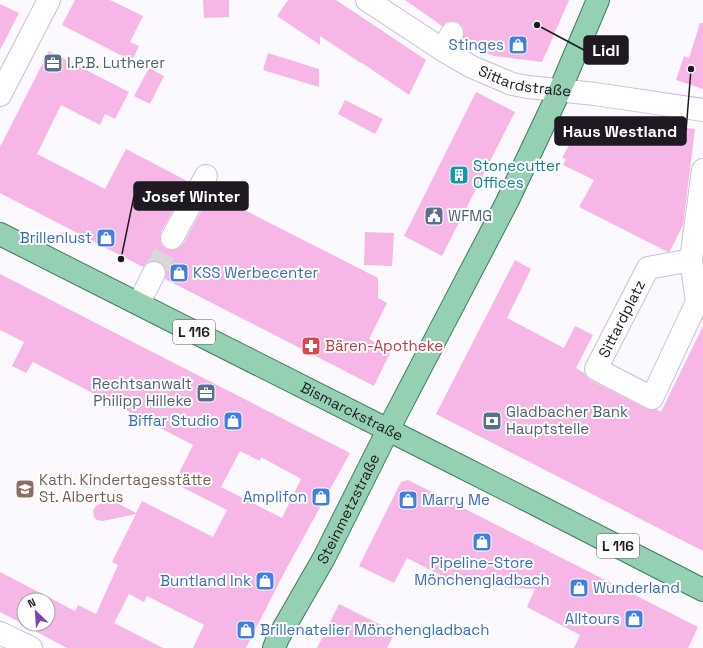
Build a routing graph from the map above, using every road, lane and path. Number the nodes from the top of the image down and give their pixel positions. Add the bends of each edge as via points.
1 (49, 0) edge
2 (367, 0) edge
3 (598, 0) edge
4 (560, 90) junction
5 (0, 95) edge
6 (703, 110) edge
7 (703, 170) edge
8 (206, 176) dead end
9 (0, 234) edge
10 (172, 238) tunnel mouth
11 (691, 260) junction
12 (154, 273) tunnel mouth
13 (139, 303) junction
14 (388, 430) junction
15 (703, 590) edge
16 (0, 633) edge
17 (31, 648) edge
18 (274, 648) edge

1 - 5 street
2 - 4 street, Sittardstraße via 447,42 472,67 512,84
3 - 4 main road, Steinmetzstraße
4 - 6 street, Sittardstraße
4 - 14 main road, Steinmetzstraße via 507,202
7 - 11 street, Sittardplatz
8 - 10 street
9 - 13 main road, Bismarckstraße / L 116
11 - 11 street, Sittardplatz via 697,302 652,398 596,369 648,268
12 - 13 street
13 - 14 main road, Bismarckstraße / L 116
14 - 15 main road, Bismarckstraße / L 116
14 - 18 main road, Steinmetzstraße via 324,558
16 - 17 street

